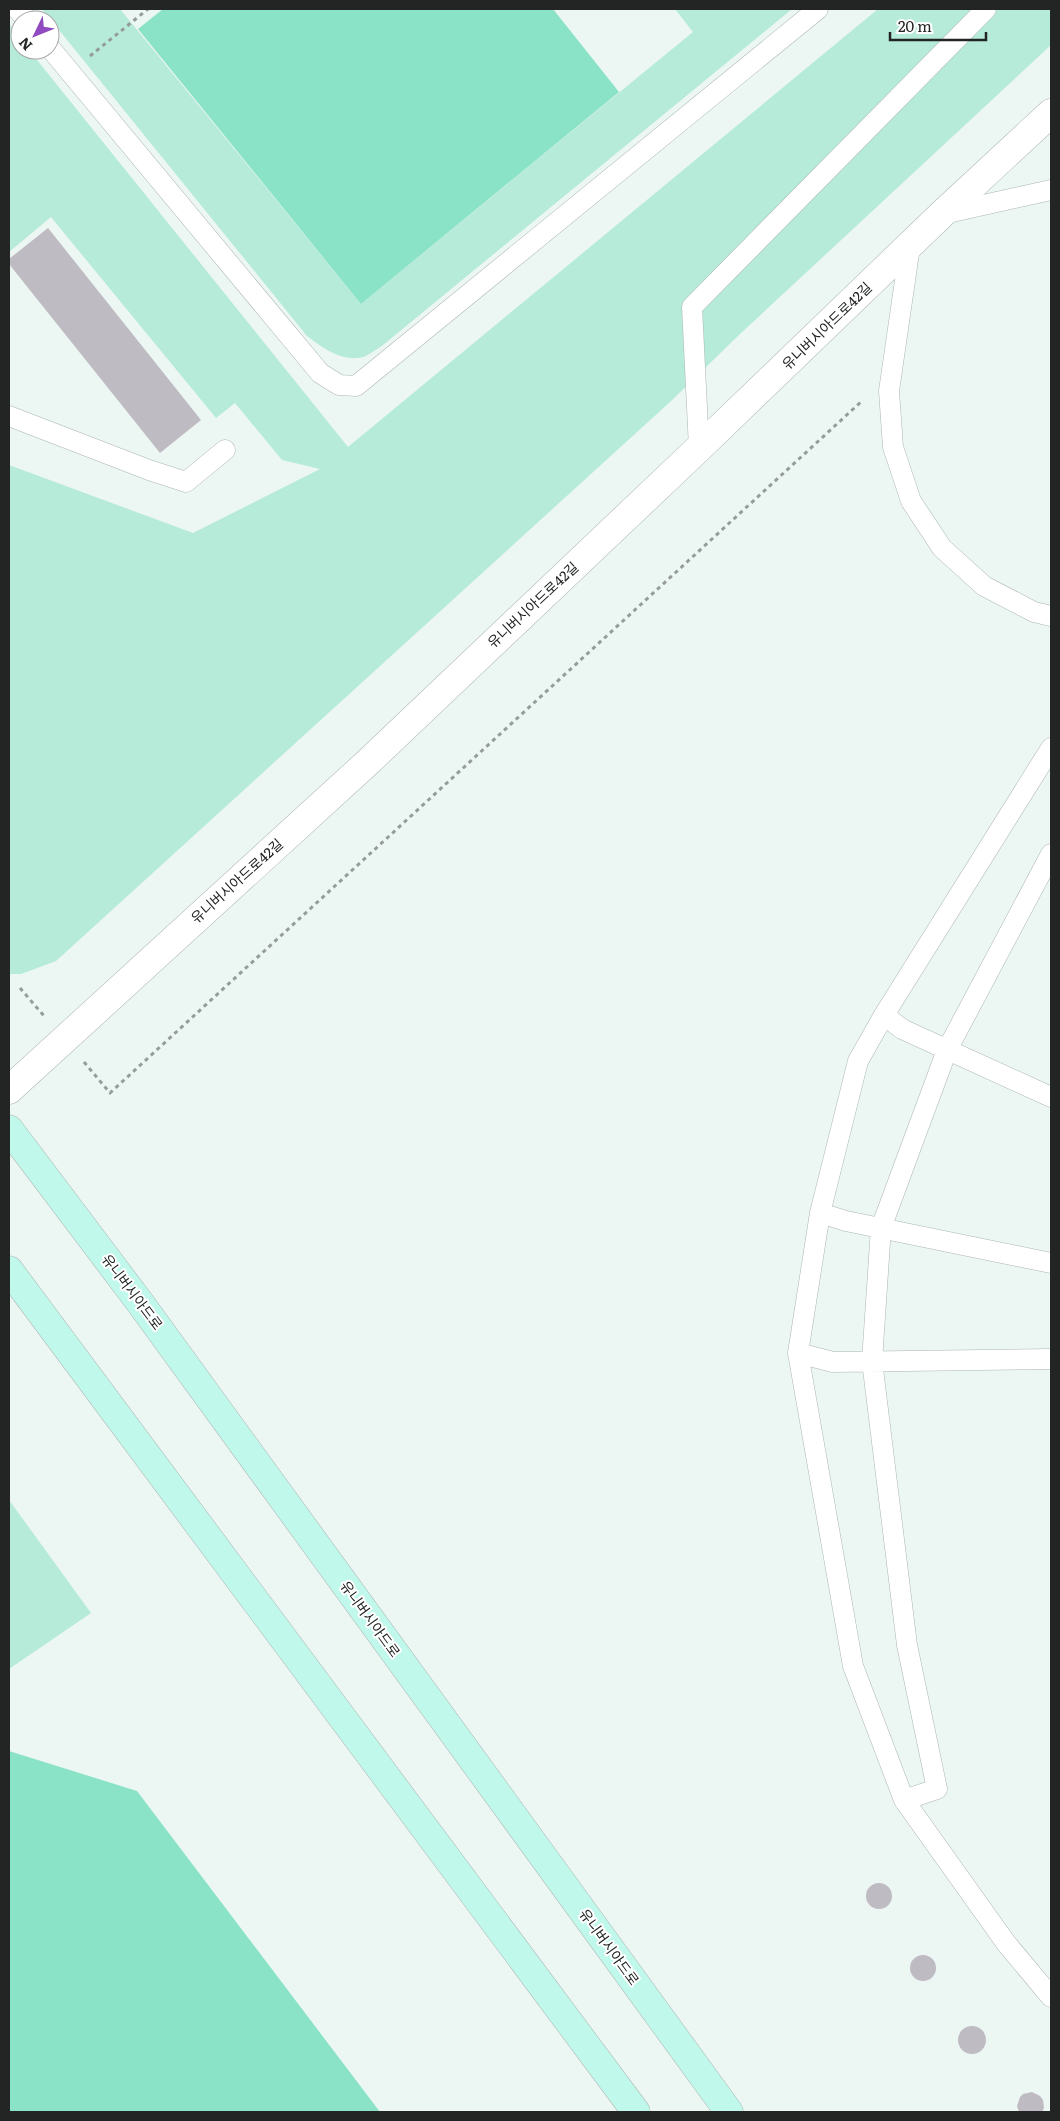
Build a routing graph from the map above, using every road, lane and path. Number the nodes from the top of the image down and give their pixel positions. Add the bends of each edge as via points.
1 (148, 9) edge
2 (818, 9) edge
3 (986, 9) edge
4 (60, 60) edge
5 (70, 72) junction
6 (1051, 113) edge
7 (1051, 190) edge
8 (942, 214) junction
9 (910, 246) junction
10 (892, 374) junction
11 (9, 416) edge
12 (699, 448) junction
13 (225, 450) dead end
14 (1051, 616) edge
15 (1051, 748) edge
16 (1044, 778) edge
17 (1051, 854) edge
18 (20, 988) dead end
19 (884, 1015) junction
20 (64, 1039) junction
21 (947, 1050) junction
22 (9, 1090) edge
23 (1051, 1097) edge
24 (9, 1129) edge
25 (820, 1213) junction
26 (881, 1228) junction
27 (1051, 1263) edge
28 (9, 1270) edge
29 (798, 1353) junction
30 (1051, 1359) edge
31 (872, 1362) junction
32 (904, 1800) junction
33 (1051, 1997) edge
34 (636, 2112) edge
35 (729, 2112) edge

1 - 5 path
2 - 5 lane via 356,386 340,385 320,373
3 - 12 lane via 692,306
4 - 5 lane
6 - 8 street, 유니버시아드로42길
7 - 8 lane
8 - 9 street, 유니버시아드로42길
9 - 10 lane
9 - 12 street, 유니버시아드로42길
10 - 14 lane via 889,391 893,447 911,501 942,548 984,586 1034,612
10 - 20 path via 110,1093
11 - 13 lane via 186,482
12 - 20 street, 유니버시아드로42길 via 367,763
15 - 16 lane
16 - 19 lane
17 - 21 lane
18 - 20 path
19 - 21 lane via 902,1029
19 - 25 lane via 858,1061
20 - 22 street, 유니버시아드로42길
21 - 23 lane
21 - 26 lane
24 - 35 main road, 유니버시아드로 via 141,1304
25 - 26 lane
25 - 29 lane
26 - 27 lane
26 - 31 lane
28 - 34 main road
29 - 31 lane via 833,1362
29 - 32 lane via 853,1666
30 - 31 lane
31 - 32 lane via 907,1645 937,1789
32 - 33 lane via 1006,1943

